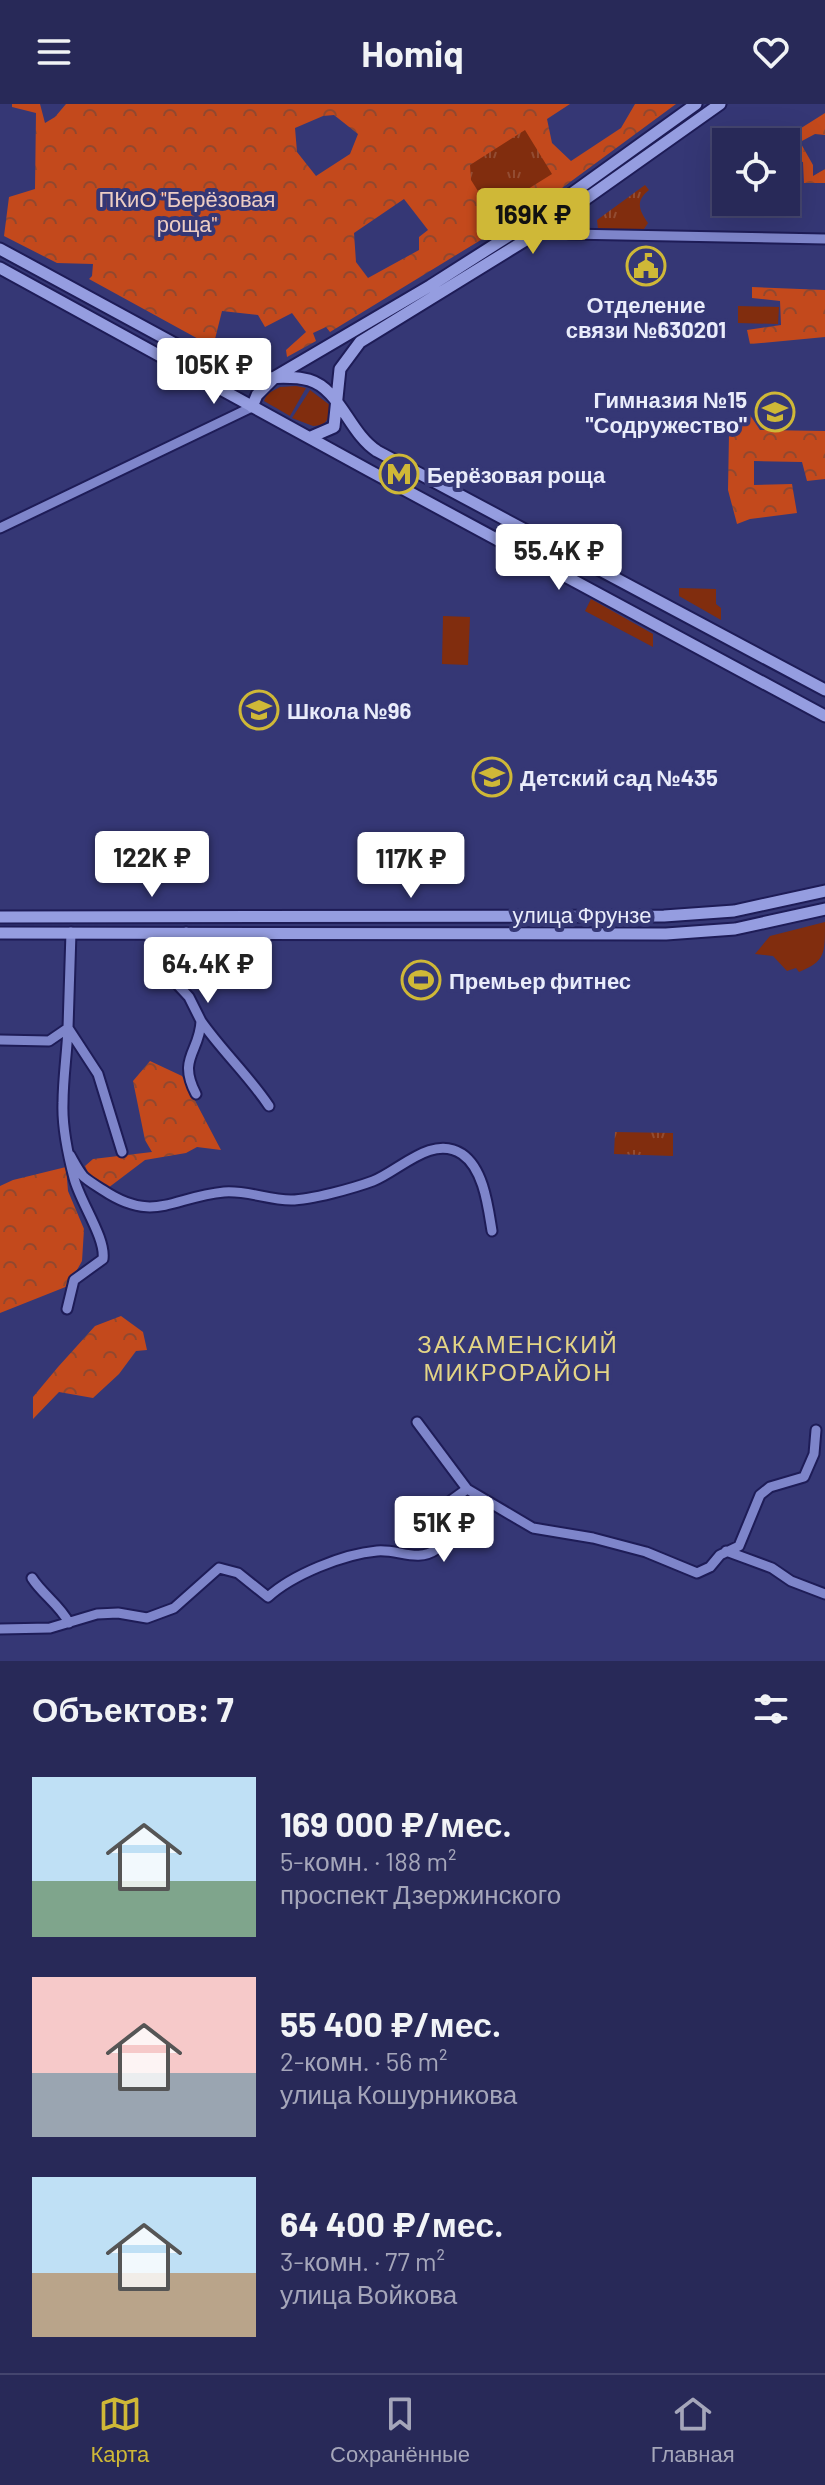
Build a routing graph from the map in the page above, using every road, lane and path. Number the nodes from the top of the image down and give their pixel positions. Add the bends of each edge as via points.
1 (696, 104) edge
2 (720, 104) edge
3 (559, 218) junction
4 (825, 239) edge
5 (0, 249) edge
6 (0, 268) edge
7 (275, 377) junction
8 (336, 400) junction
9 (252, 407) junction
10 (311, 437) junction
11 (0, 528) edge
12 (825, 690) edge
13 (825, 716) edge
14 (825, 891) edge
15 (825, 909) edge
16 (0, 917) edge
17 (388, 917) junction
18 (462, 918) junction
19 (71, 932) junction
20 (186, 932) junction
21 (0, 933) edge
22 (388, 934) junction
23 (463, 934) junction
24 (201, 1021) junction
25 (68, 1028) junction
26 (0, 1040) edge
27 (196, 1094) dead end
28 (269, 1106) dead end
29 (122, 1152) dead end
30 (70, 1155) junction
31 (492, 1231) dead end
32 (67, 1309) dead end
33 (417, 1422) dead end
34 (816, 1430) dead end
35 (467, 1489) junction
36 (726, 1551) junction
37 (32, 1578) dead end
38 (825, 1593) edge
39 (69, 1623) junction
40 (0, 1629) edge

1 - 7 main road via 534,220
2 - 3 main road
3 - 4 street via 569,234
3 - 8 main road via 360,342 340,369
5 - 7 main road via 213,367 251,380
6 - 9 main road
7 - 8 main road via 312,381
7 - 9 main road
8 - 10 main road via 334,427
8 - 12 main road via 377,451
9 - 10 main road
9 - 11 street
10 - 13 main road
14 - 18 main road, улица Фрунзе via 734,911
15 - 23 main road, улица Фрунзе via 723,930 666,934
16 - 17 main road, улица Фрунзе
17 - 18 main road, улица Фрунзе
17 - 22 main road
18 - 23 main road
19 - 20 main road, улица Фрунзе
19 - 21 main road, улица Фрунзе
19 - 25 street
20 - 22 main road, улица Фрунзе
20 - 24 street via 187,961 176,983
22 - 23 main road, улица Фрунзе
24 - 27 street via 188,1068
24 - 28 street
25 - 26 street via 49,1041
25 - 29 street via 98,1074
25 - 30 street via 63,1105
30 - 31 street via 93,1183 118,1200 146,1208 233,1192 306,1199 374,1180 436,1148 449,1149 475,1168
30 - 32 street via 84,1207 105,1248 103,1259 74,1280
33 - 35 street
34 - 36 street via 804,1477 760,1495 743,1541
35 - 36 street via 533,1528 646,1552 697,1573
35 - 39 street via 449,1502 440,1548 418,1557 374,1551 283,1583 268,1597 238,1573 219,1568 174,1608 147,1618 97,1614
36 - 38 street
37 - 39 street
39 - 40 street

